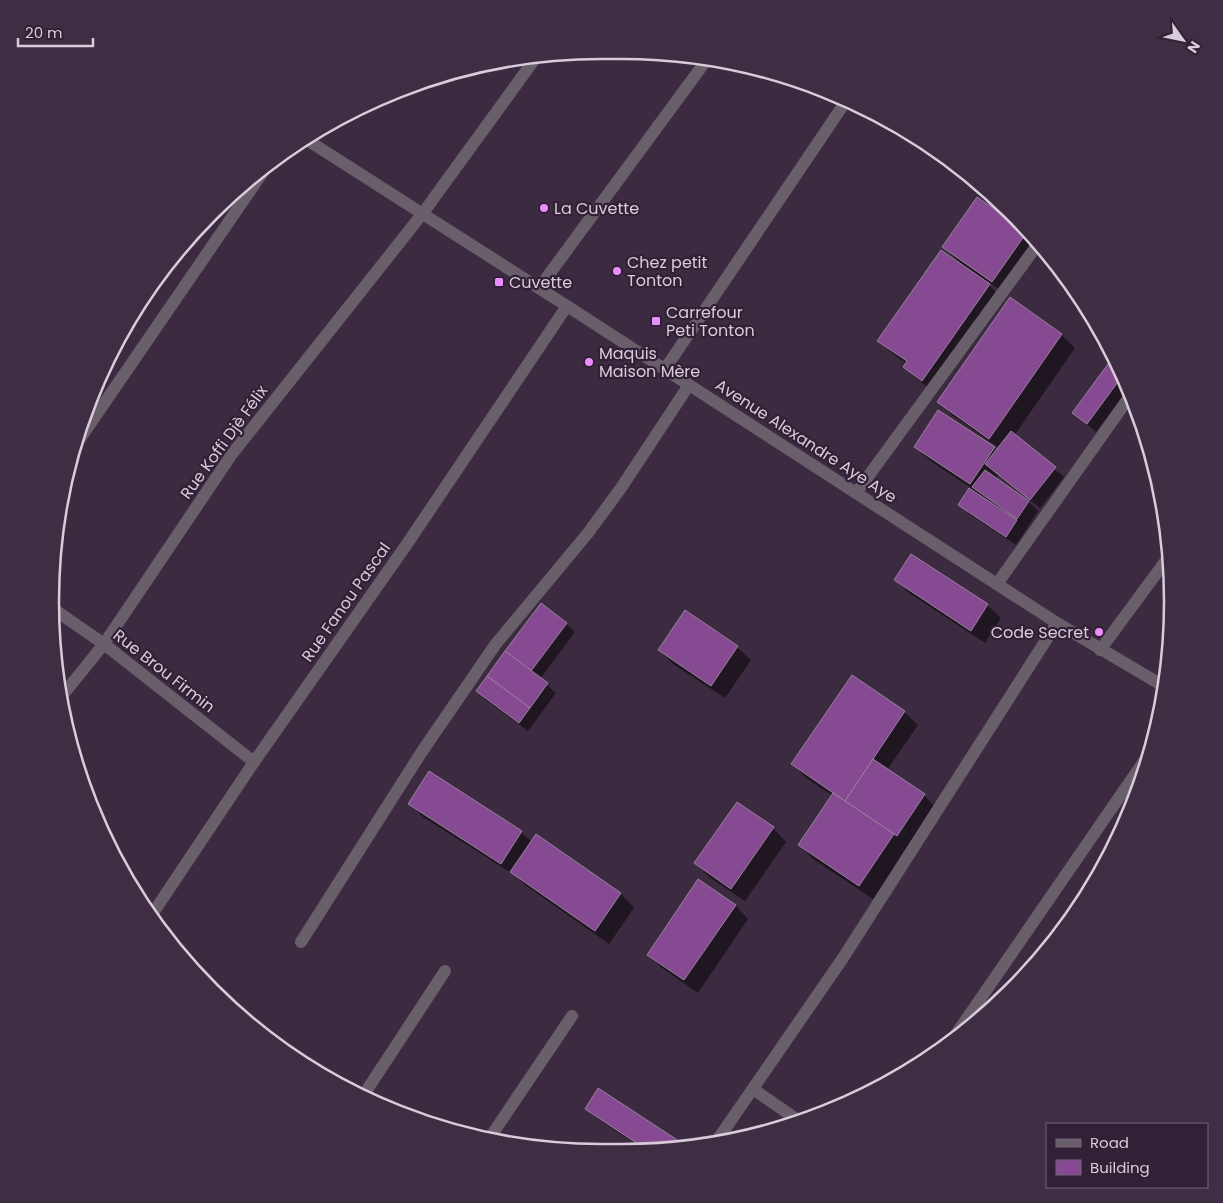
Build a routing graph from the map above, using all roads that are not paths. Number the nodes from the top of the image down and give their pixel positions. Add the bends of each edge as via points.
1 (532, 63) edge
2 (703, 65) edge
3 (843, 106) edge
4 (311, 143) edge
5 (256, 183) edge
6 (422, 213) junction
7 (1034, 249) edge
8 (539, 288) junction
9 (567, 306) junction
10 (665, 369) junction
11 (689, 385) junction
12 (1126, 402) edge
13 (89, 424) edge
14 (856, 493) junction
15 (1163, 565) edge
16 (997, 584) junction
17 (59, 613) edge
18 (1057, 623) junction
19 (104, 644) junction
20 (1100, 650) junction
21 (1158, 683) edge
22 (66, 691) edge
23 (254, 762) junction
24 (1136, 773) edge
25 (155, 910) edge
26 (301, 942) dead end
27 (445, 972) dead end
28 (572, 1016) dead end
29 (966, 1020) edge
30 (753, 1090) junction
31 (367, 1091) edge
32 (792, 1116) edge
33 (493, 1133) edge
34 (721, 1135) edge

1 - 6 street, Rue Koffi Djè Félix
2 - 8 street
3 - 10 street
4 - 6 street, Avenue Alexandre Aye Aye
5 - 13 street
6 - 8 street, Avenue Alexandre Aye Aye
6 - 19 street, Rue Koffi Djè Félix via 232,454
7 - 14 street
8 - 9 street, Avenue Alexandre Aye Aye
9 - 10 street, Avenue Alexandre Aye Aye
9 - 23 street, Rue Fanou Pascal via 407,544
10 - 11 street, Avenue Alexandre Aye Aye
11 - 14 street, Avenue Alexandre Aye Aye
11 - 26 street via 594,526 495,645 421,753
12 - 16 street
14 - 16 street, Avenue Alexandre Aye Aye
15 - 20 street
16 - 18 street, Avenue Alexandre Aye Aye
17 - 19 street, Rue Brou Firmin
18 - 20 street, Avenue Alexandre Aye Aye
18 - 30 street via 843,958
19 - 22 street, Rue Koffi Djè Félix
19 - 23 street, Rue Brou Firmin
20 - 21 street, Avenue Alexandre Aye Aye
23 - 25 street, Rue Fanou Pascal
24 - 29 street
27 - 31 street
28 - 33 street
30 - 32 street
30 - 34 street

